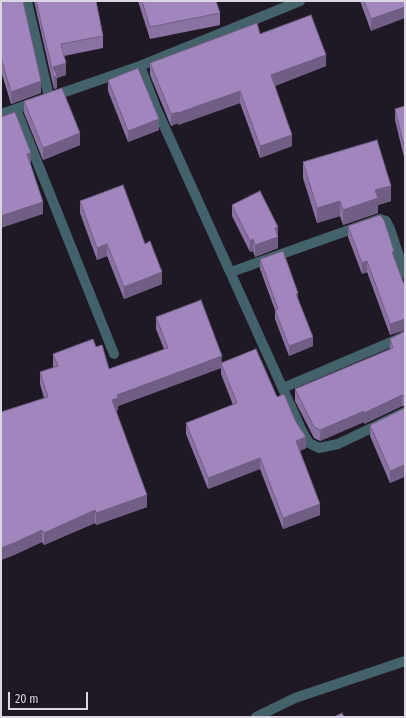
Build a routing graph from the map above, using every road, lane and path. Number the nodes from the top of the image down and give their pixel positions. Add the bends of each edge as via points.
1 (27, 1) edge
2 (300, 1) edge
3 (140, 66) junction
4 (50, 97) junction
5 (16, 109) junction
6 (1, 114) edge
7 (231, 272) junction
8 (405, 274) edge
9 (405, 336) edge
10 (114, 354) dead end
11 (283, 388) junction
12 (405, 412) edge
13 (405, 661) edge
14 (256, 717) edge

1 - 4 street
2 - 3 street
3 - 4 street
3 - 7 street via 156,108
4 - 5 street
5 - 6 street
5 - 10 street
7 - 8 street via 380,219 386,221 390,229
7 - 11 street
9 - 11 street
11 - 12 street via 309,443 319,448 338,444
13 - 14 street via 295,698

